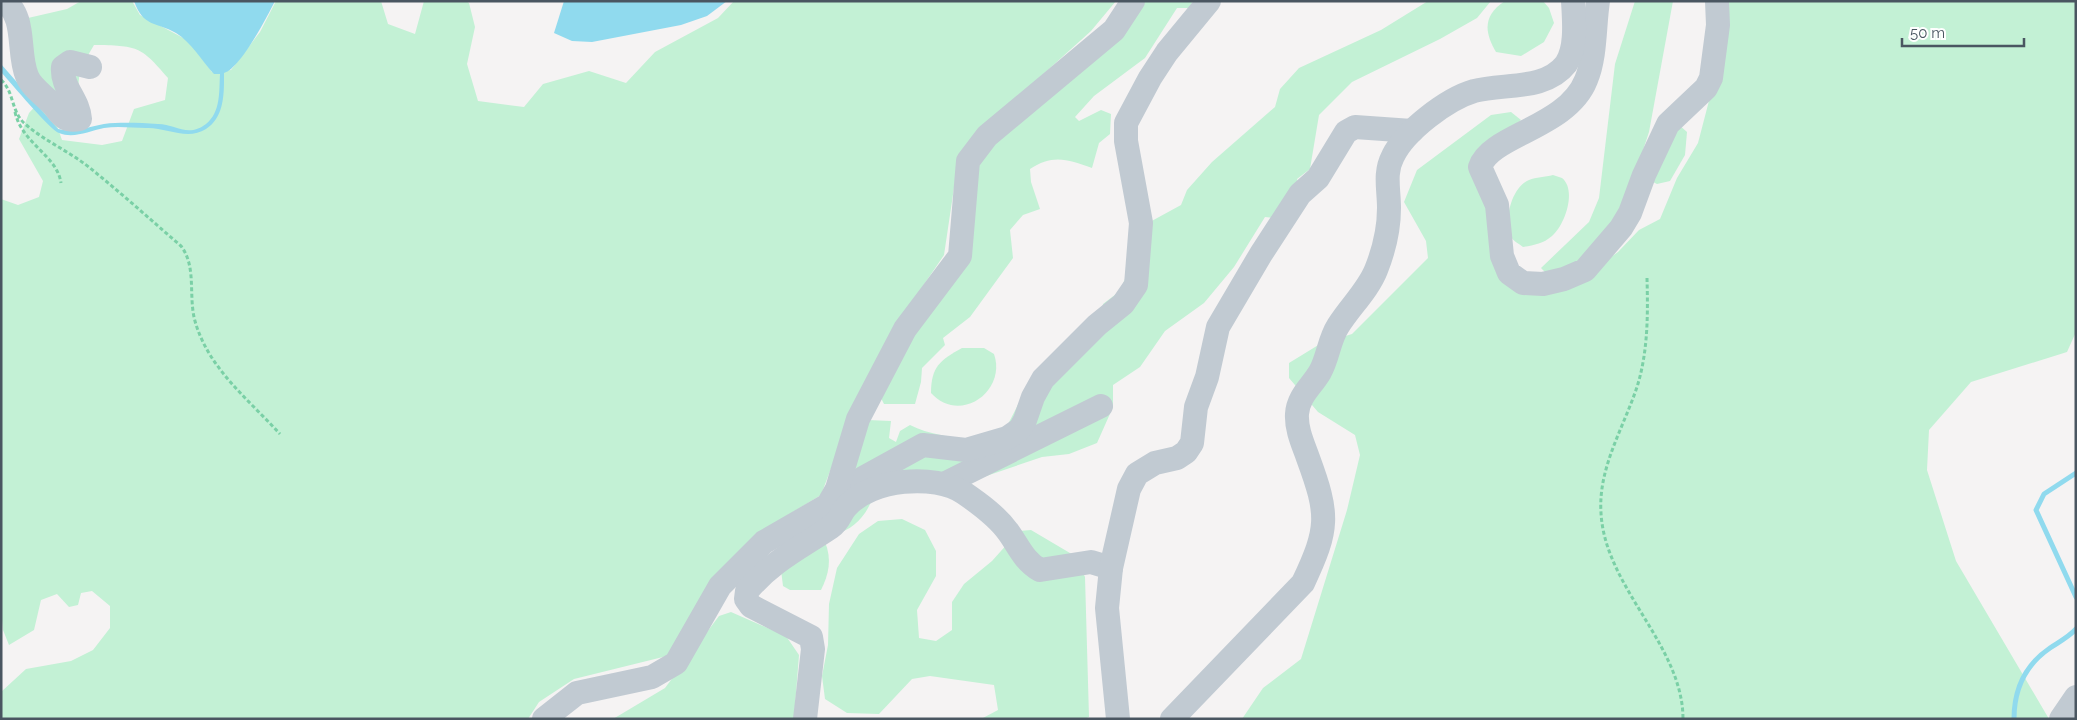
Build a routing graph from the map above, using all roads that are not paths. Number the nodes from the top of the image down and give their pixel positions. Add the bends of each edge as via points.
1 (4, 1) edge
2 (1133, 1) edge
3 (1209, 1) edge
4 (1573, 1) edge
5 (1598, 1) edge
6 (1717, 1) edge
7 (90, 67) dead end
8 (1412, 132) junction
9 (1101, 406) dead end
10 (946, 483) junction
11 (846, 506) junction
12 (1111, 568) junction
13 (2076, 696) edge
14 (544, 719) edge
15 (805, 719) edge
16 (1118, 719) edge
17 (1172, 719) edge
18 (2061, 719) edge

1 - 7 street via 11,6 18,23 27,78 62,118 70,121 80,119 79,108 62,76 63,67 70,62
2 - 14 street via 1114,30 986,136 968,161 960,256 905,329 858,419 837,489 828,505 764,542 720,586 676,663 652,678 577,693
3 - 11 street via 1167,52 1126,123 1126,141 1141,223 1136,285 1123,304 1043,379 1025,420 1014,434 966,450 923,445 863,478 852,489
4 - 8 street via 1573,44 1566,63 1552,77 1534,83 1473,92 1438,110
5 - 6 street via 1593,57 1577,97 1562,112 1498,146 1483,157 1480,166 1497,205 1502,256 1509,273 1523,283 1550,282 1585,270 1621,228 1668,124 1706,88 1712,78 1718,26
8 - 12 street via 1355,127 1346,132 1318,178 1300,194 1218,327 1207,377 1196,406 1192,443 1177,458 1154,463 1137,474 1129,489
8 - 17 street via 1393,155 1387,172 1389,209 1386,240 1376,272 1337,327 1320,372 1301,397 1297,413 1299,432 1324,508 1324,528 1315,559 1303,583
9 - 10 street
10 - 11 street via 898,482 865,494
10 - 12 street via 988,511 1009,532 1030,564 1040,570 1091,562
11 - 15 street via 839,521 778,560 747,591 746,599 751,606 811,637 813,649
12 - 16 street via 1107,608
13 - 18 street

